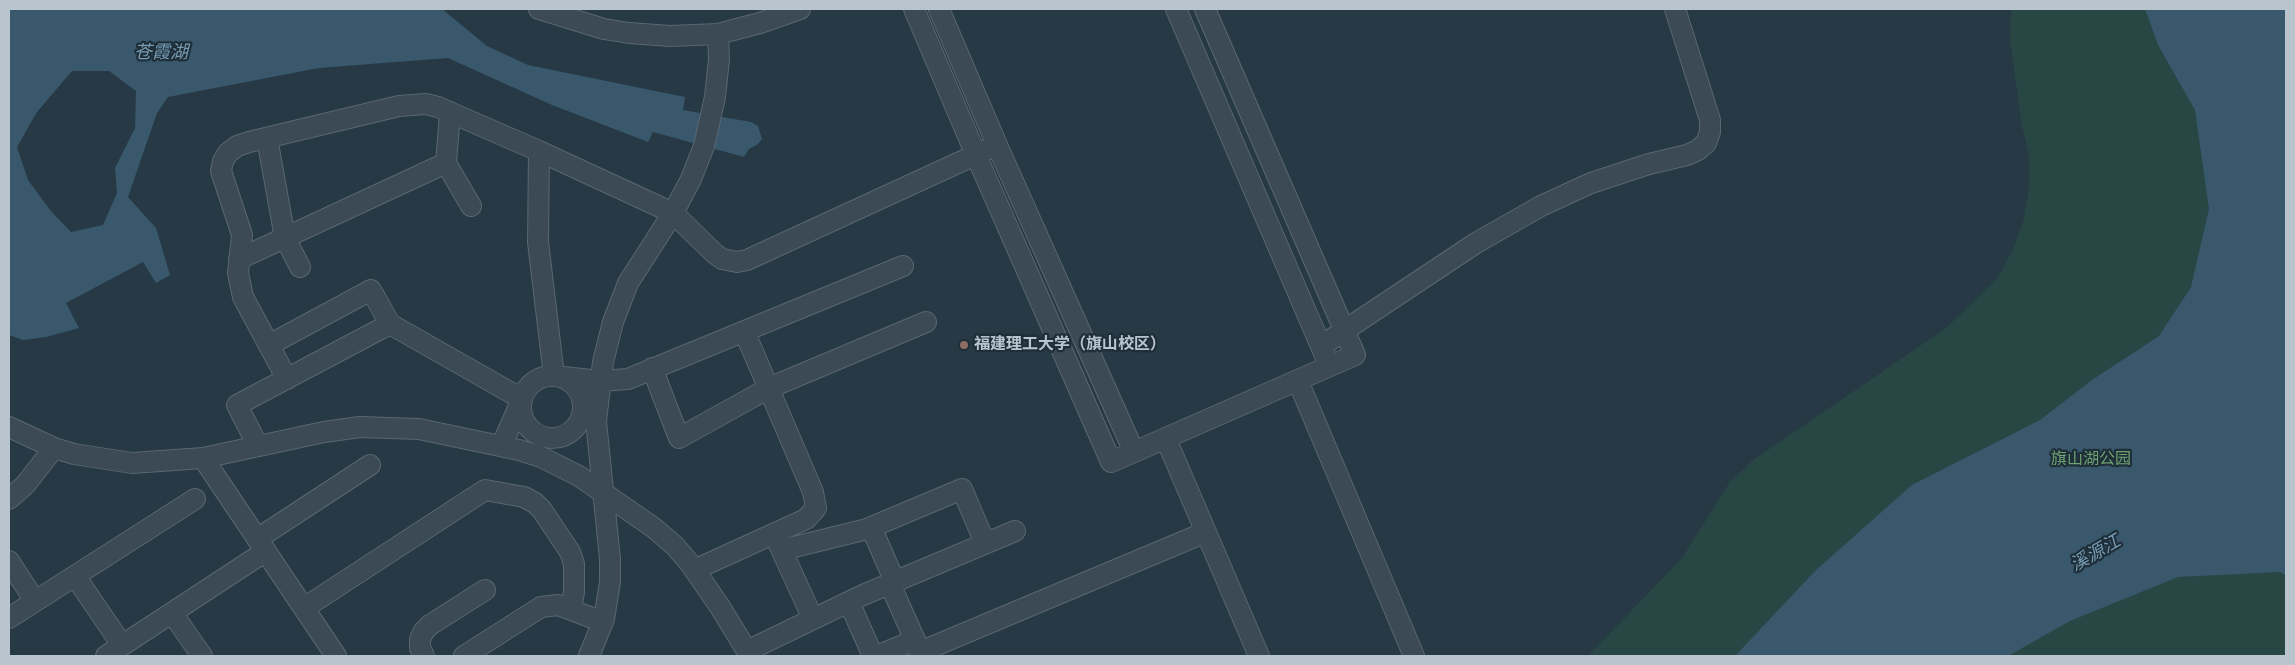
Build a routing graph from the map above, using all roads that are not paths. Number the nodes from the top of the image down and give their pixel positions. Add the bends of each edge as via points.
1 (539, 9) edge
2 (800, 9) edge
3 (914, 9) edge
4 (939, 9) edge
5 (1176, 9) edge
6 (1205, 9) edge
7 (1675, 9) edge
8 (718, 34) junction
9 (450, 112) junction
10 (267, 138) junction
11 (997, 146) junction
12 (539, 151) junction
13 (976, 155) junction
14 (446, 163) junction
15 (471, 206) dead end
16 (673, 213) junction
17 (285, 238) junction
18 (239, 259) junction
19 (903, 266) dead end
20 (300, 267) dead end
21 (926, 322) dead end
22 (390, 324) junction
23 (1344, 330) junction
24 (746, 332) junction
25 (269, 345) junction
26 (1321, 346) junction
27 (1330, 366) junction
28 (652, 368) junction
29 (554, 376) junction
30 (287, 379) junction
31 (600, 381) junction
32 (1298, 381) junction
33 (769, 388) junction
34 (522, 399) junction
35 (9, 427) edge
36 (1166, 439) junction
37 (502, 445) junction
38 (258, 446) junction
39 (54, 448) junction
40 (1134, 452) junction
41 (203, 458) junction
42 (370, 465) dead end
43 (602, 494) junction
44 (9, 499) edge
45 (195, 499) dead end
46 (871, 527) junction
47 (1015, 531) dead end
48 (1206, 532) junction
49 (778, 542) junction
50 (985, 543) junction
51 (262, 545) junction
52 (9, 561) edge
53 (694, 570) junction
54 (75, 576) junction
55 (893, 583) junction
56 (485, 590) dead end
57 (35, 601) junction
58 (849, 602) junction
59 (304, 608) junction
60 (571, 609) junction
61 (172, 613) junction
62 (9, 618) edge
63 (813, 619) junction
64 (603, 622) junction
65 (919, 650) edge
66 (114, 651) edge
67 (748, 653) edge
68 (202, 656) edge
69 (336, 656) edge
70 (424, 656) edge
71 (464, 656) edge
72 (589, 656) edge
73 (875, 656) edge
74 (1259, 656) edge
75 (1414, 656) edge

1 - 8 street via 580,23 629,34
2 - 8 street
3 - 13 street
4 - 11 street
5 - 26 street
6 - 23 street
7 - 23 street via 1710,120 1710,132 1698,150 1591,183 1542,206 1476,243
8 - 16 street via 718,79 709,130 698,163
9 - 10 street via 426,104 413,104
9 - 12 street
9 - 14 street
10 - 17 street
10 - 18 street via 237,146 228,153 222,166 224,182 242,235
11 - 13 street
11 - 40 street
12 - 16 street
12 - 29 street via 538,242
13 - 16 street via 737,262 722,259 714,253
13 - 40 street via 1111,462
14 - 15 street
14 - 17 street
16 - 31 street via 628,283 613,322
17 - 18 street
17 - 20 street
18 - 25 street via 243,297
19 - 24 street
21 - 33 street
22 - 25 street via 371,290
22 - 30 street
22 - 34 street
23 - 26 street
23 - 27 street via 1355,355
24 - 28 street
24 - 33 street
25 - 30 street
26 - 27 street
27 - 32 street
28 - 31 street via 628,379
28 - 33 street via 679,438
29 - 31 street
29 - 34 street via 534,382
29 - 34 street via 574,385 582,399 582,415 571,432 553,439 534,433 522,418
30 - 38 street via 237,406
31 - 43 street via 596,421
32 - 36 street
32 - 75 street
33 - 49 street via 816,502 816,508 806,519
34 - 37 street
35 - 39 street
36 - 40 street
36 - 48 street
37 - 38 street via 435,431 382,427 343,429
37 - 43 street via 559,466
38 - 41 street
39 - 41 street via 132,463
39 - 44 street via 25,486
41 - 51 street
42 - 51 street
43 - 53 street via 654,528 675,546
43 - 64 street via 610,559 609,599
45 - 54 street
46 - 49 street
46 - 50 street via 962,489
46 - 55 street
47 - 50 street
48 - 65 street
48 - 74 street
49 - 53 street
49 - 63 street
50 - 55 street
51 - 59 street
51 - 61 street
52 - 57 street
53 - 67 street
54 - 57 street
54 - 66 street
55 - 58 street
55 - 65 street
56 - 70 street via 424,631 420,638
57 - 62 street
58 - 63 street
58 - 73 street
59 - 60 street via 485,490 524,497 542,510 570,552 574,564
59 - 69 street
60 - 64 street
60 - 71 street via 558,605 541,606
61 - 66 street
61 - 68 street
63 - 67 street
64 - 72 street
65 - 73 street

